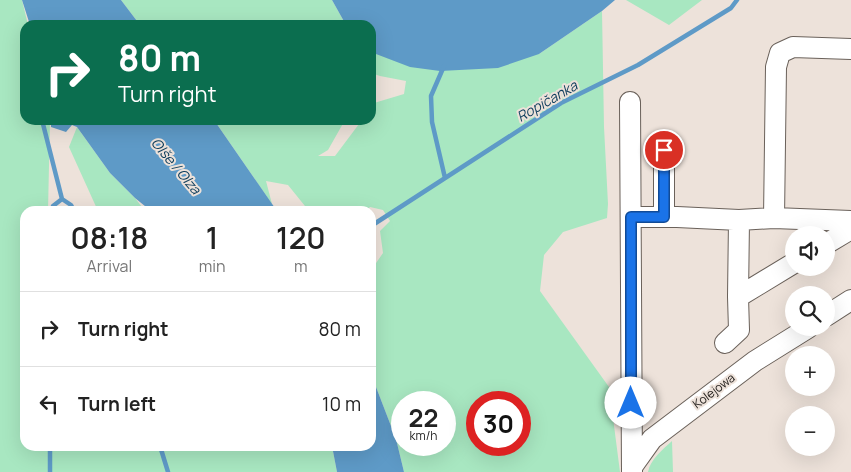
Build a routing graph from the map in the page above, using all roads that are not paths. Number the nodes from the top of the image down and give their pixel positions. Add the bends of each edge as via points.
1 (851, 48) edge
2 (630, 102) dead end
3 (664, 150) dead end
4 (631, 217) junction
5 (664, 217) junction
6 (774, 218) junction
7 (738, 220) junction
8 (851, 221) edge
9 (851, 229) edge
10 (835, 239) edge
11 (785, 268) edge
12 (738, 296) junction
13 (851, 300) edge
14 (835, 310) edge
15 (795, 336) edge
16 (725, 343) dead end
17 (632, 470) edge

1 - 6 street via 793,47 780,53 776,66
2 - 4 street
3 - 5 street
4 - 5 street
4 - 17 street
5 - 7 street
6 - 7 street
6 - 8 street
7 - 12 street
9 - 10 street
11 - 12 street
12 - 16 street via 739,330
13 - 14 street
15 - 17 street, Kolejowa via 755,361 652,439

